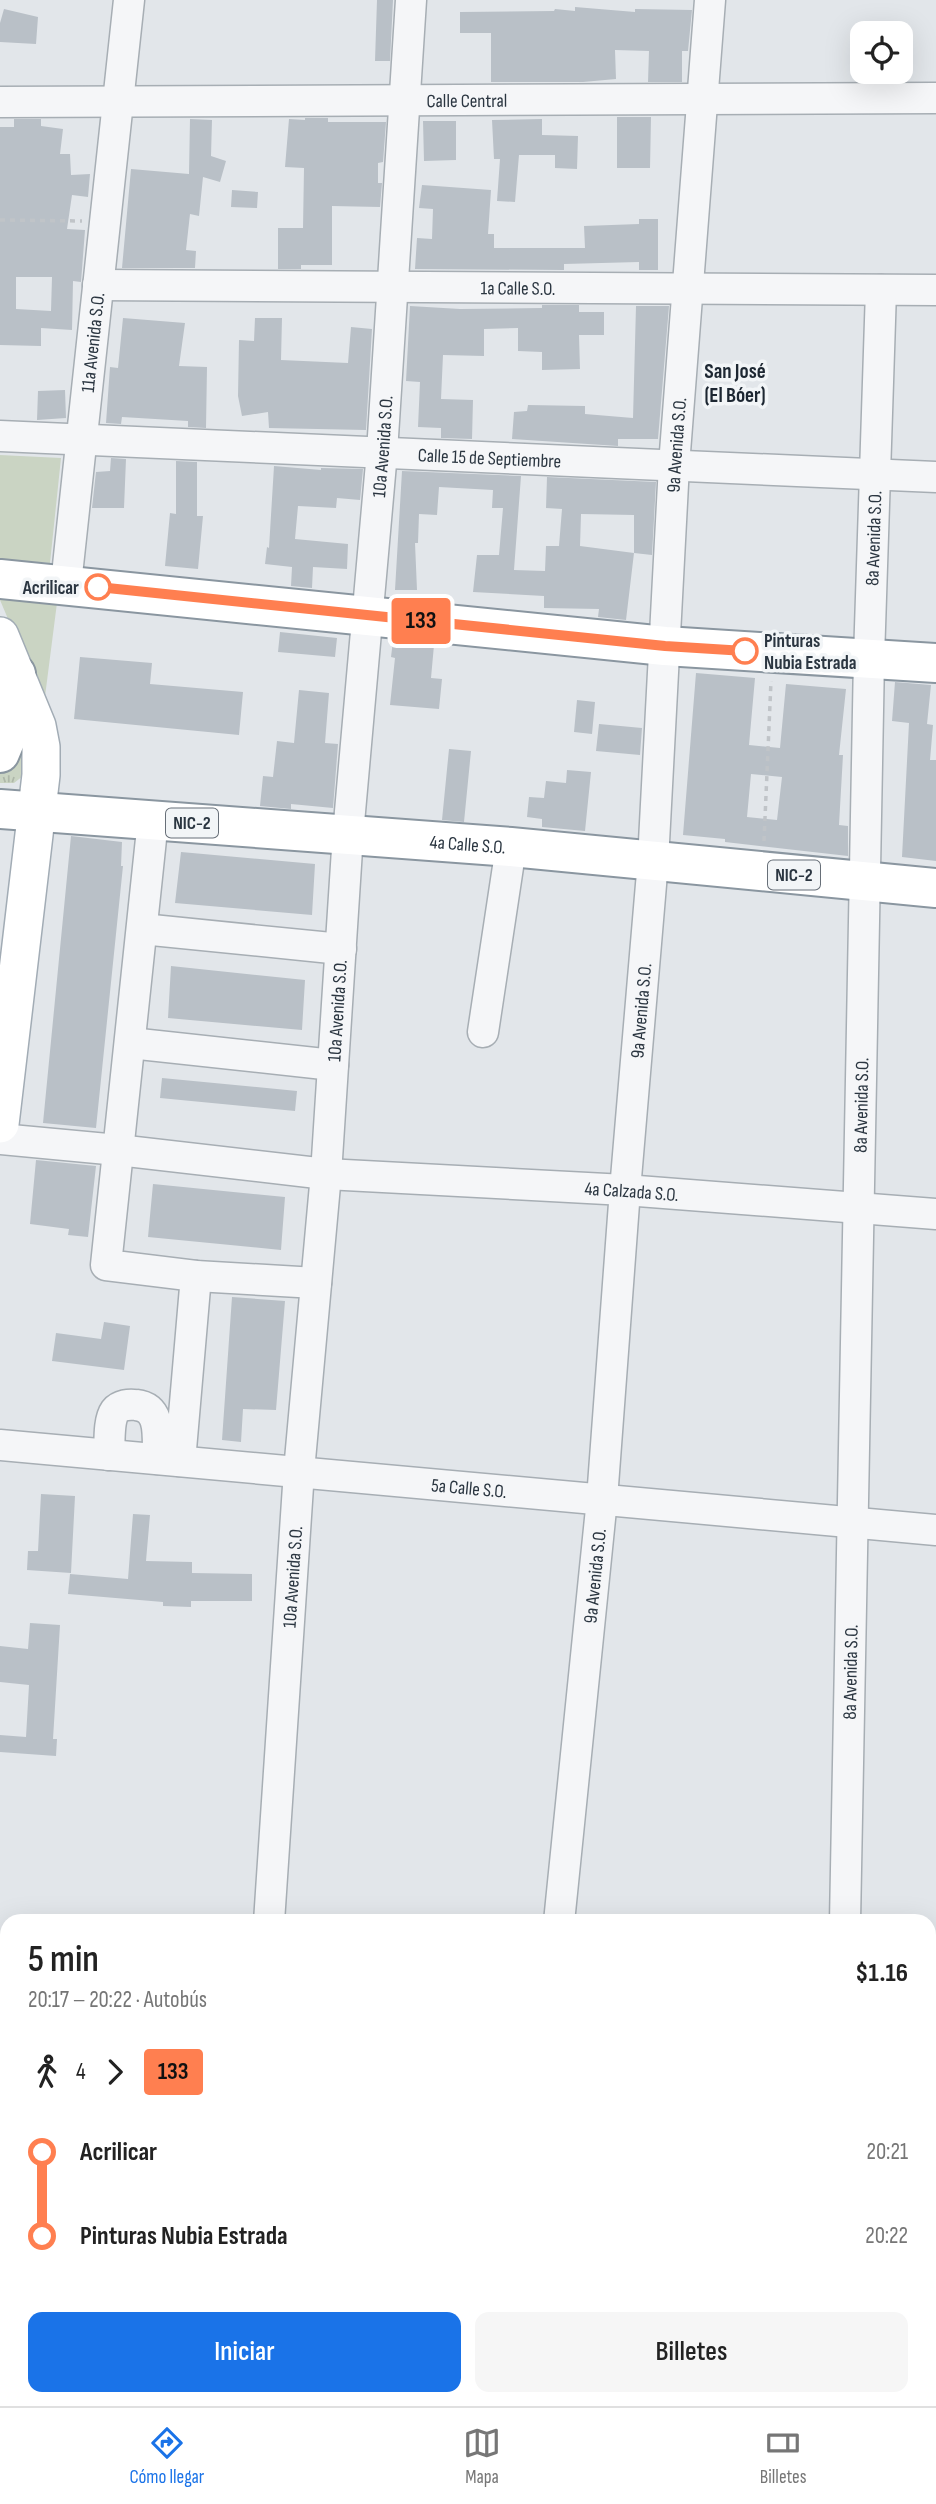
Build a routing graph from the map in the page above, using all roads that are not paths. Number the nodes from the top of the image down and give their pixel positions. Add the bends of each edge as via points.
1 (129, 0) edge
2 (411, 0) edge
3 (710, 0) edge
4 (936, 98) edge
5 (703, 99) junction
6 (404, 100) junction
7 (118, 101) junction
8 (0, 102) edge
9 (98, 285) junction
10 (392, 287) junction
11 (687, 289) junction
12 (881, 290) junction
13 (936, 290) edge
14 (0, 436) edge
15 (81, 440) junction
16 (382, 453) junction
17 (674, 466) junction
18 (875, 474) junction
19 (936, 477) edge
20 (0, 579) edge
21 (66, 584) junction
22 (368, 615) junction
23 (0, 636) edge
24 (665, 646) junction
25 (869, 658) junction
26 (936, 663) edge
27 (16, 674) junction
28 (0, 753) edge
29 (18, 810) edge
30 (153, 820) junction
31 (348, 834) junction
32 (511, 847) junction
33 (653, 861) junction
34 (865, 881) junction
35 (936, 888) edge
36 (142, 929) junction
37 (341, 948) junction
38 (483, 1032) dead end
39 (0, 1037) edge
40 (130, 1043) junction
41 (333, 1065) junction
42 (2, 1109) edge
43 (0, 1139) edge
44 (118, 1150) junction
45 (326, 1174) junction
46 (625, 1190) junction
47 (859, 1209) junction
48 (936, 1214) edge
49 (196, 1276) junction
50 (316, 1283) junction
51 (0, 1445) edge
52 (109, 1455) junction
53 (169, 1460) junction
54 (299, 1471) junction
55 (602, 1499) junction
56 (853, 1522) junction
57 (936, 1530) edge
58 (270, 1914) edge
59 (560, 1914) edge
60 (845, 1914) edge

1 - 7 street, 11a Avenida S.O.
2 - 6 street, 10a Avenida S.O.
3 - 5 street, 9a Avenida S.O.
4 - 5 street, Calle Central
5 - 6 street, Calle Central
5 - 11 street, 9a Avenida S.O.
6 - 7 street, Calle Central
6 - 10 street, 10a Avenida S.O.
7 - 8 street, Calle Central
7 - 9 street, 11a Avenida S.O.
9 - 10 street, 1a Calle S.O.
9 - 15 street, 11a Avenida S.O.
10 - 11 street, 1a Calle S.O.
10 - 16 street, 10a Avenida S.O.
11 - 12 street, 1a Calle S.O.
11 - 17 street, 9a Avenida S.O.
12 - 13 street, 1a Calle S.O.
12 - 18 street, 8a Avenida S.O.
14 - 15 street, Calle 15 de Septiembre
15 - 16 street, Calle 15 de Septiembre
15 - 21 street, 11a Avenida S.O.
16 - 17 street, Calle 15 de Septiembre
16 - 22 street, 10a Avenida S.O.
17 - 18 street, Calle 15 de Septiembre
17 - 24 street, 9a Avenida S.O.
18 - 19 street, Calle 15 de Septiembre
18 - 25 street, 8a Avenida S.O.
20 - 21 highway
21 - 22 highway
22 - 24 highway
22 - 31 street, 10a Avenida S.O.
23 - 27 main road
24 - 25 highway
24 - 33 street, 9a Avenida S.O.
25 - 26 highway
25 - 34 street, 8a Avenida S.O.
27 - 28 highway via 13,722
27 - 29 main road via 41,747
29 - 30 highway, 4a Calle S.O. / NIC-2
29 - 42 main road
30 - 31 highway, 4a Calle S.O. / NIC-2
30 - 36 street
31 - 32 highway, 4a Calle S.O. / NIC-2
31 - 37 street, 10a Avenida S.O.
32 - 33 highway, 4a Calle S.O. / NIC-2
32 - 38 street
33 - 34 highway, 4a Calle S.O. / NIC-2
33 - 46 street, 9a Avenida S.O.
34 - 35 highway, 4a Calle S.O. / NIC-2
34 - 47 street, 8a Avenida S.O.
36 - 37 street
36 - 40 street
37 - 41 street, 10a Avenida S.O.
39 - 42 main road
40 - 41 street
40 - 44 street
41 - 45 street, 10a Avenida S.O.
43 - 44 street, 4a Calzada S.O.
44 - 45 street, 4a Calzada S.O.
44 - 49 street via 106,1265
45 - 46 street, 4a Calzada S.O.
45 - 50 street, 10a Avenida S.O.
46 - 47 street, 4a Calzada S.O.
46 - 55 street, 9a Avenida S.O.
47 - 48 street, 4a Calzada S.O.
47 - 56 street, 8a Avenida S.O.
49 - 50 street
49 - 53 street
50 - 54 street, 10a Avenida S.O.
51 - 52 street, 5a Calle S.O.
52 - 53 street, 5a Calle S.O.
52 - 53 street via 116,1411 132,1404 153,1413
53 - 54 street, 5a Calle S.O.
54 - 55 street, 5a Calle S.O.
54 - 58 street, 10a Avenida S.O.
55 - 56 street, 5a Calle S.O.
55 - 59 street, 9a Avenida S.O.
56 - 57 street, 5a Calle S.O.
56 - 60 street, 8a Avenida S.O.

